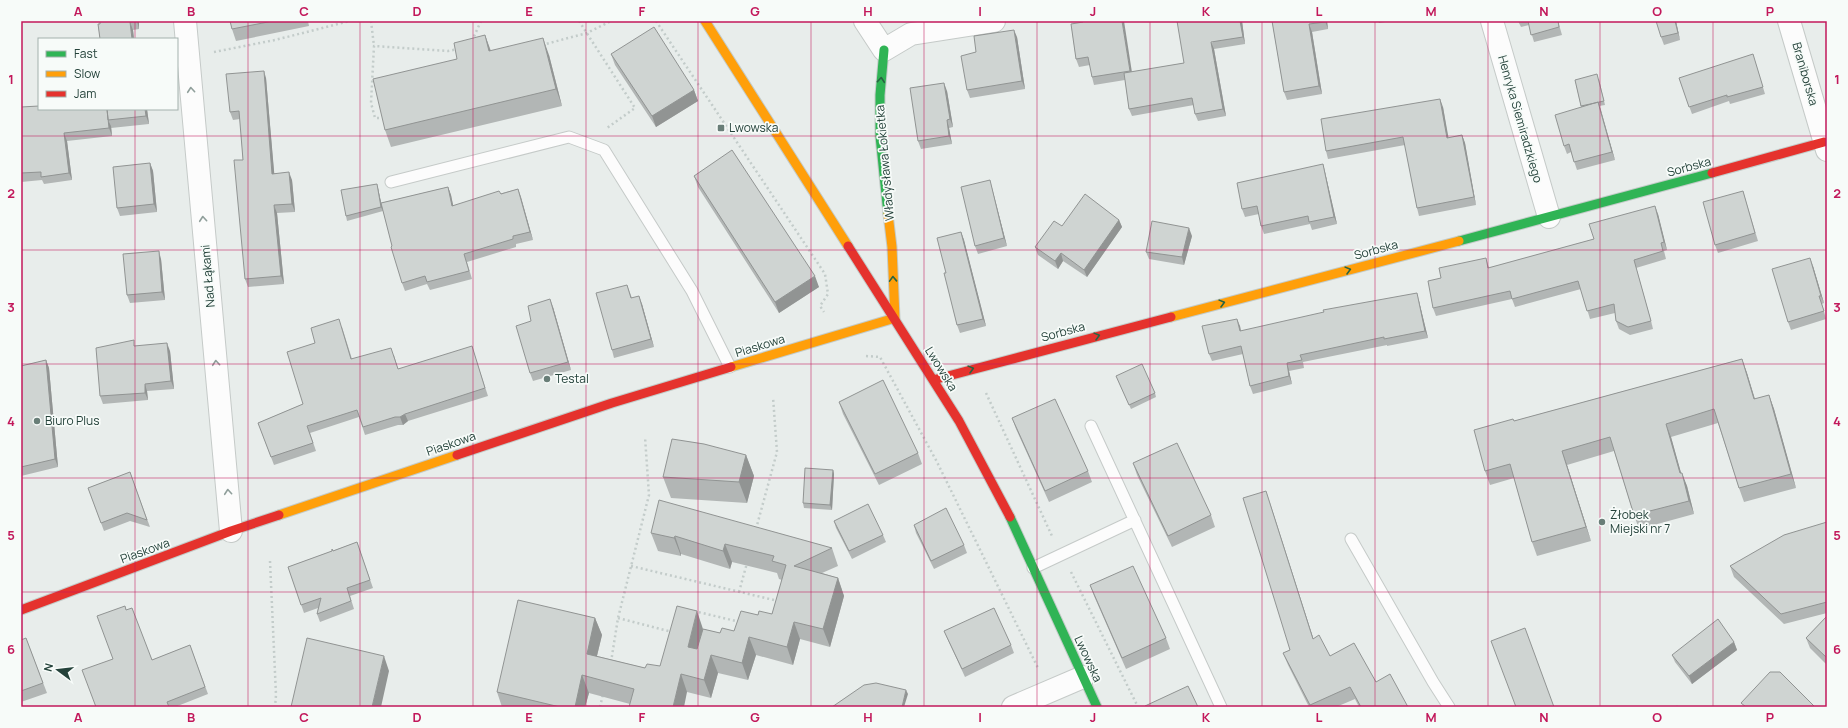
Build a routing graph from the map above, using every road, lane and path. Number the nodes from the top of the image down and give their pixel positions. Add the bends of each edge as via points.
1 (185, 21) edge
2 (350, 21) edge
3 (371, 21) edge
4 (481, 21) edge
5 (579, 21) edge
6 (611, 21) edge
7 (656, 21) edge
8 (705, 21) edge
9 (865, 21) edge
10 (994, 21) edge
11 (1492, 21) edge
12 (1789, 21) edge
13 (587, 33) junction
14 (541, 45) edge
15 (374, 46) junction
16 (469, 47) edge
17 (462, 48) edge
18 (884, 50) junction
19 (208, 53) dead end
20 (378, 95) edge
21 (371, 97) junction
22 (384, 118) edge
23 (586, 143) junction
24 (1826, 146) edge
25 (391, 182) dead end
26 (1549, 217) junction
27 (825, 314) dead end
28 (895, 318) junction
29 (860, 355) dead end
30 (730, 367) junction
31 (933, 380) junction
32 (773, 397) dead end
33 (1091, 426) dead end
34 (645, 437) dead end
35 (1135, 520) junction
36 (231, 531) junction
37 (755, 533) edge
38 (1351, 539) dead end
39 (270, 561) dead end
40 (747, 562) edge
41 (631, 566) junction
42 (1033, 568) junction
43 (739, 592) junction
44 (784, 603) edge
45 (688, 609) edge
46 (21, 610) edge
47 (618, 618) junction
48 (742, 623) edge
49 (676, 626) edge
50 (610, 663) edge
51 (1083, 677) junction
52 (604, 692) edge
53 (1049, 692) junction
54 (275, 707) edge
55 (600, 707) edge
56 (1013, 707) edge
57 (1097, 707) edge
58 (1221, 707) edge
59 (1449, 707) edge

36 -> 1 street, Nad Łąkami
2 - 19 path via 275,40
3 - 15 path
4 - 16 path
5 - 13 path
6 - 13 path
7 - 27 path via 824,274 828,294 820,306
8 - 28 street, Lwowska
9 - 18 street
10 - 18 street via 911,34
11 - 26 street, Henryka Siemiradzkiego
12 - 24 street, Braniborska
13 - 14 path
13 - 23 path via 635,108
15 - 17 path via 448,51
15 - 21 path
28 -> 18 street, Władysława Łokietka via 892,247 880,136
20 - 21 path
21 - 22 path via 375,118
23 - 25 lane via 569,137
23 - 30 lane via 604,150 692,291
24 - 26 street, Sorbska
31 -> 26 street, Sorbska
28 - 30 street, Piaskowa
28 - 31 street, Lwowska
29 - 53 path via 880,357 937,462
30 - 36 street, Piaskowa via 612,403
31 - 42 street, Lwowska via 1010,516
32 - 37 path via 777,452
33 - 35 lane
34 - 41 path via 649,494
35 - 42 lane
35 - 58 lane
36 - 46 street, Piaskowa
38 - 59 lane
39 - 54 path
40 - 43 path
41 - 43 path
41 - 47 path
42 - 51 street, Lwowska
43 - 44 path
45 - 48 path
47 - 49 path via 675,633
47 - 50 path
51 - 53 street
51 - 57 street, Lwowska
52 - 55 path
53 - 56 street

